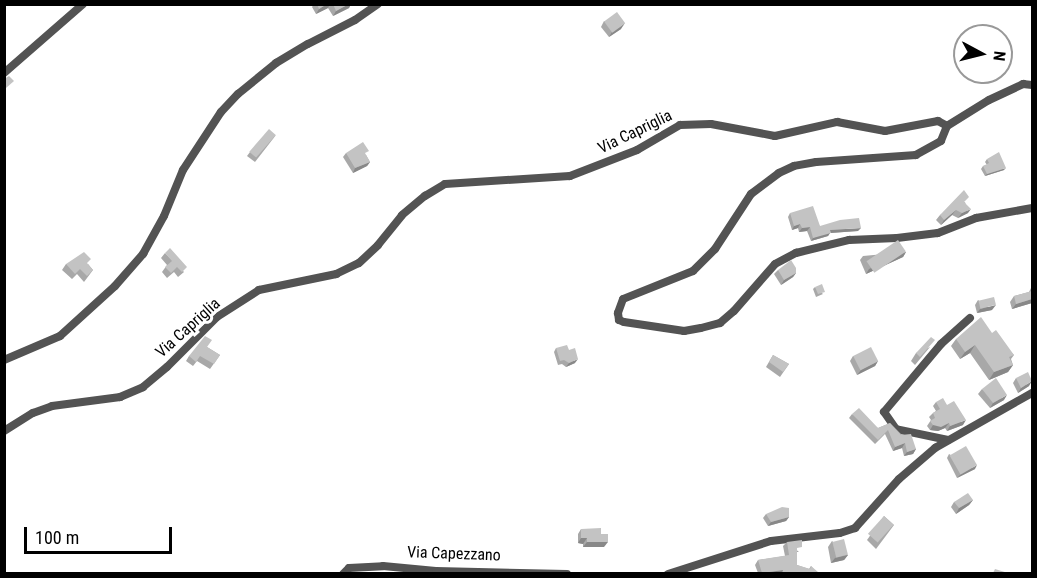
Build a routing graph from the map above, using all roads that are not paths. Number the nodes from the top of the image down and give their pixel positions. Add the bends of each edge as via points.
1 (83, 4) edge
2 (378, 4) edge
3 (4, 73) edge
4 (1032, 85) edge
5 (947, 126) junction
6 (1032, 208) edge
7 (970, 318) dead end
8 (4, 360) edge
9 (1032, 393) edge
10 (4, 431) edge
11 (948, 440) junction
12 (343, 573) edge
13 (567, 573) edge
14 (668, 573) edge

1 - 3 street
2 - 8 street via 276,63 238,94 221,112 183,170 143,254 115,286 60,336
4 - 5 street via 1023,84 989,100
5 - 6 street via 941,141 916,155 825,160 779,173 751,194 715,249 693,271 623,299 619,320 684,331 720,323 775,264 796,253 849,240 938,232 976,218
5 - 10 street, Via Capriglia via 938,121 885,131 837,122 775,136 692,123 673,129 638,150 570,176 446,184 402,215 358,263 336,274 259,290 217,317 142,387 120,397 52,406
7 - 11 street via 941,344 884,412 896,429
9 - 11 street
11 - 14 street via 905,473 855,528 771,541
12 - 13 street, Via Capezzano via 349,568 383,566

